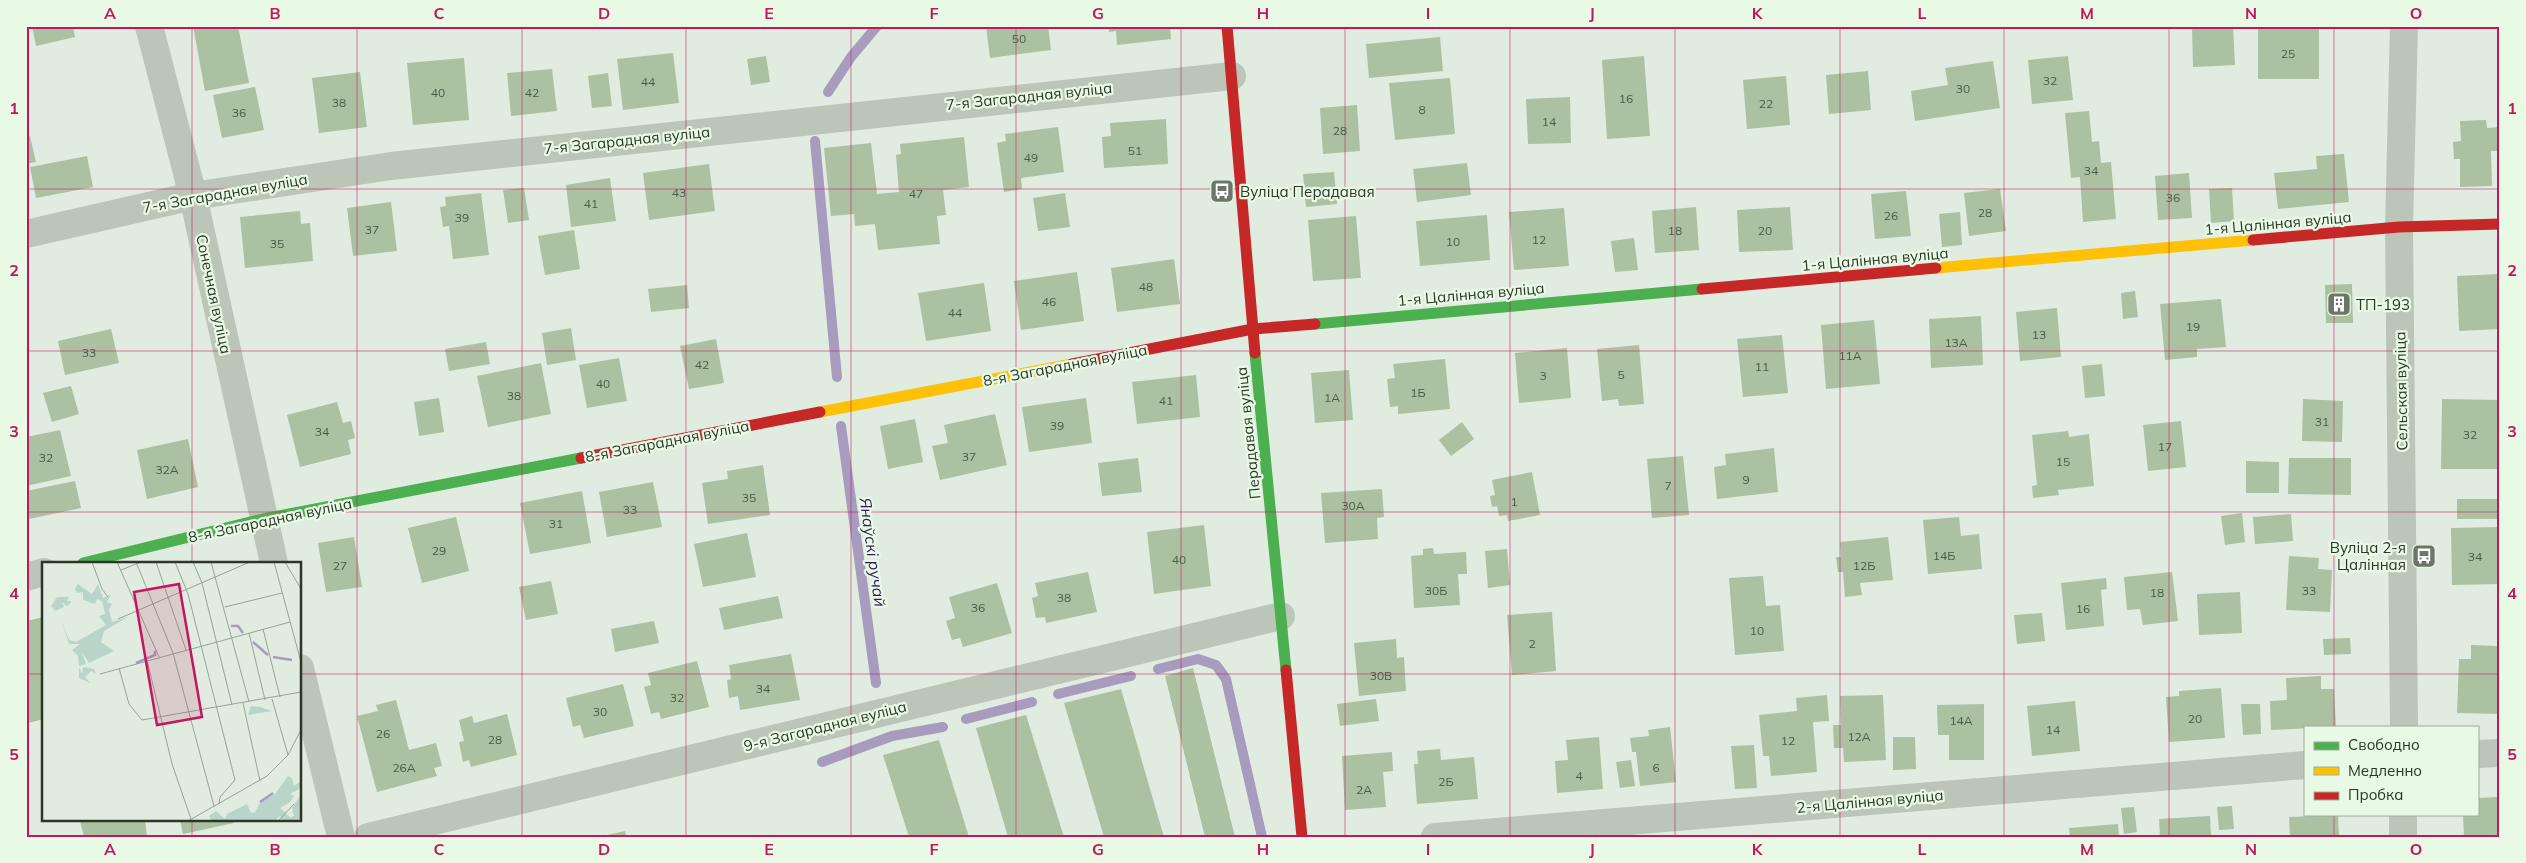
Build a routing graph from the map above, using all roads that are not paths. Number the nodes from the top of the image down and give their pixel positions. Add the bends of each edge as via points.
1 (149, 26) edge
2 (1227, 26) edge
3 (2404, 26) edge
4 (1232, 76) junction
5 (193, 196) junction
6 (2500, 224) edge
7 (2399, 227) junction
8 (26, 234) edge
9 (1253, 329) junction
10 (263, 519) junction
11 (86, 562) edge
12 (274, 562) edge
13 (42, 573) edge
14 (26, 577) edge
15 (1281, 616) junction
16 (301, 672) edge
17 (2404, 726) edge
18 (2500, 753) edge
19 (2478, 754) edge
20 (2304, 765) edge
21 (2403, 816) edge
22 (341, 837) edge
23 (368, 837) edge
24 (1302, 837) edge
25 (1435, 837) edge
26 (2403, 837) edge

1 - 5 street, Сонечная вуліца
2 - 4 street, Перадавая вуліца
3 - 7 street, Сельская вуліца
4 - 5 street, 7-я Загарадная вуліца via 391,166
4 - 9 street, Перадавая вуліца
5 - 8 street, 7-я Загарадная вуліца
5 - 10 street, Сонечная вуліца
6 - 7 street, 1-я Цалінная вуліца
7 - 9 street, 1-я Цалінная вуліца
7 - 17 street, Сельская вуліца
9 - 10 street, 8-я Загарадная вуліца
9 - 15 street, Перадавая вуліца
10 - 11 street, 8-я Загарадная вуліца
10 - 12 street, Сонечная вуліца
13 - 14 street
15 - 23 street, 9-я Загарадная вуліца
15 - 24 street, Перадавая вуліца
16 - 22 street
18 - 19 street
20 - 25 street, 2-я Цалінная вуліца
21 - 26 street

